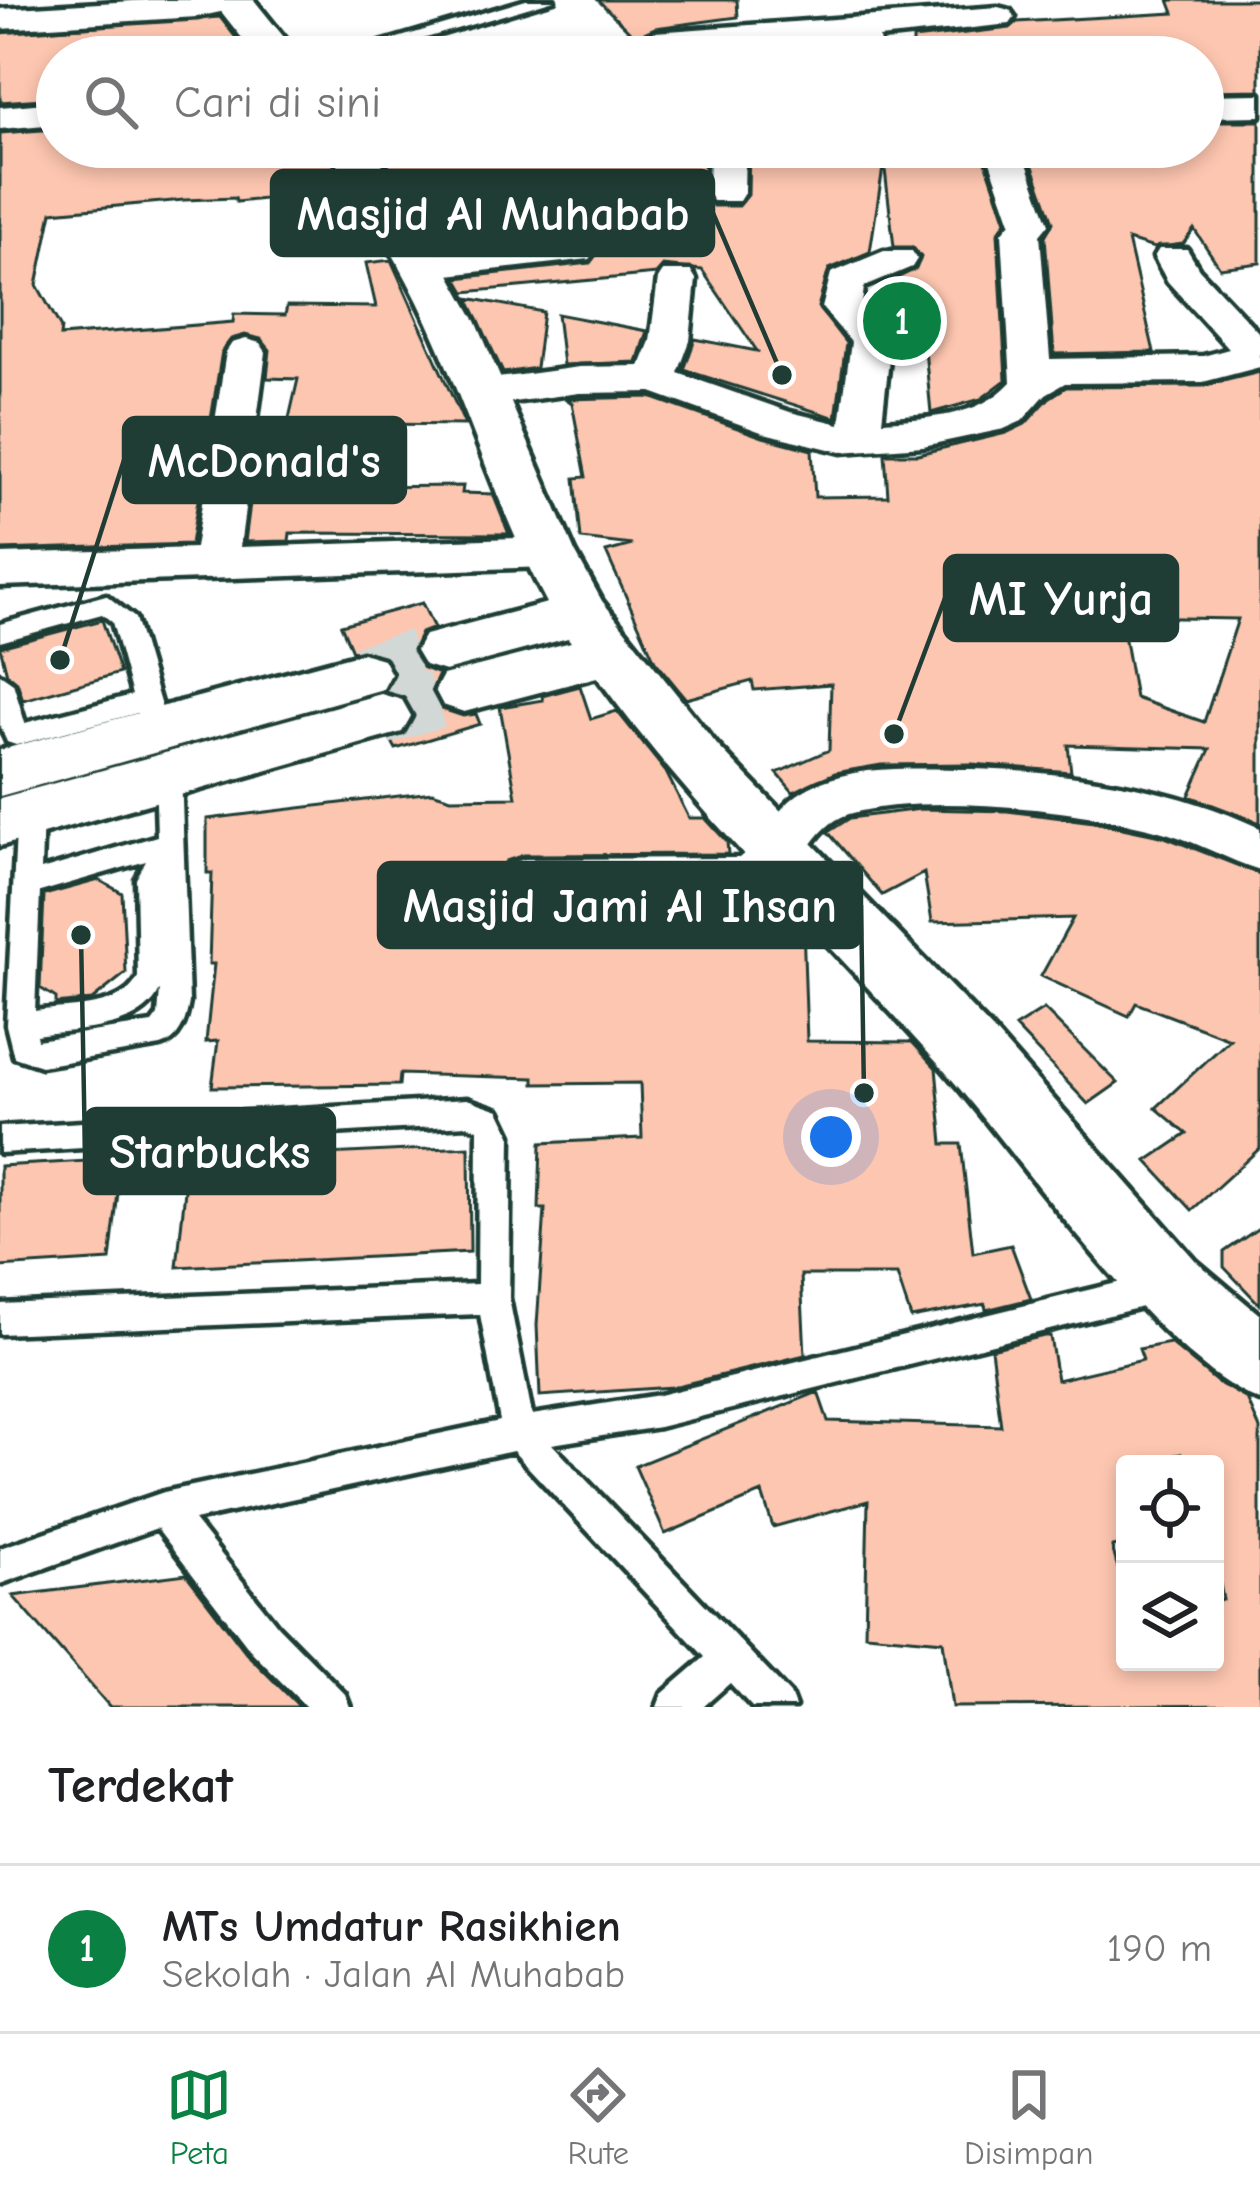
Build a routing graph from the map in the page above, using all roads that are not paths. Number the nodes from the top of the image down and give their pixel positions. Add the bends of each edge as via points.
1 (232, 0) edge
2 (545, 0) edge
3 (998, 17) dead end
4 (0, 19) edge
5 (262, 36) edge
6 (417, 36) edge
7 (903, 36) edge
8 (36, 115) edge
9 (0, 118) edge
10 (361, 168) edge
11 (727, 168) edge
12 (1011, 168) edge
13 (726, 193) dead end
14 (576, 250) dead end
15 (1173, 257) dead end
16 (898, 259) dead end
17 (422, 266) junction
18 (677, 280) dead end
19 (246, 352) dead end
20 (1259, 355) edge
21 (655, 379) junction
22 (1032, 385) junction
23 (483, 393) junction
24 (860, 437) junction
25 (547, 552) junction
26 (215, 564) junction
27 (0, 570) edge
28 (0, 633) edge
29 (596, 633) junction
30 (455, 670) tunnel mouth
31 (0, 683) edge
32 (371, 695) tunnel mouth
33 (157, 734) junction
34 (10, 803) edge
35 (170, 843) junction
36 (778, 849) junction
37 (1260, 850) edge
38 (524, 880) dead end
39 (27, 885) junction
40 (0, 1140) edge
41 (1170, 1286) junction
42 (493, 1298) junction
43 (0, 1319) edge
44 (1260, 1364) edge
45 (519, 1433) junction
46 (164, 1510) junction
47 (0, 1566) edge
48 (730, 1659) junction
49 (332, 1707) edge
50 (675, 1707) edge
51 (777, 1707) edge

1 - 4 street
1 - 5 street
2 - 6 lane
3 - 7 street
8 - 9 street
10 - 17 street
11 - 13 street
12 - 22 street via 1030,224 1021,233
14 - 17 street
15 - 20 street
16 - 24 street via 845,281 842,308 871,342
17 - 23 street
18 - 21 street via 670,340
19 - 26 street
20 - 22 street via 1203,368 1056,370
21 - 23 street
21 - 24 street via 820,436
22 - 24 street via 988,419
23 - 25 street
25 - 26 street
25 - 29 street
26 - 27 street
28 - 33 lane via 106,604 123,618
29 - 30 street
29 - 36 street
31 - 33 lane via 16,735
32 - 33 street
33 - 34 street
33 - 35 lane
34 - 39 lane
35 - 39 lane
35 - 39 lane via 150,879 152,977 142,999 122,1010 20,1025
36 - 37 street via 811,809 829,801 971,787 1109,799
36 - 38 street via 744,878
36 - 41 street via 968,1050
40 - 42 lane via 478,1113 496,1135
41 - 44 street
41 - 45 lane via 659,1411
42 - 43 lane
42 - 45 lane
45 - 46 lane
45 - 48 lane
46 - 47 lane
46 - 49 lane via 265,1639
48 - 50 lane
48 - 51 lane

